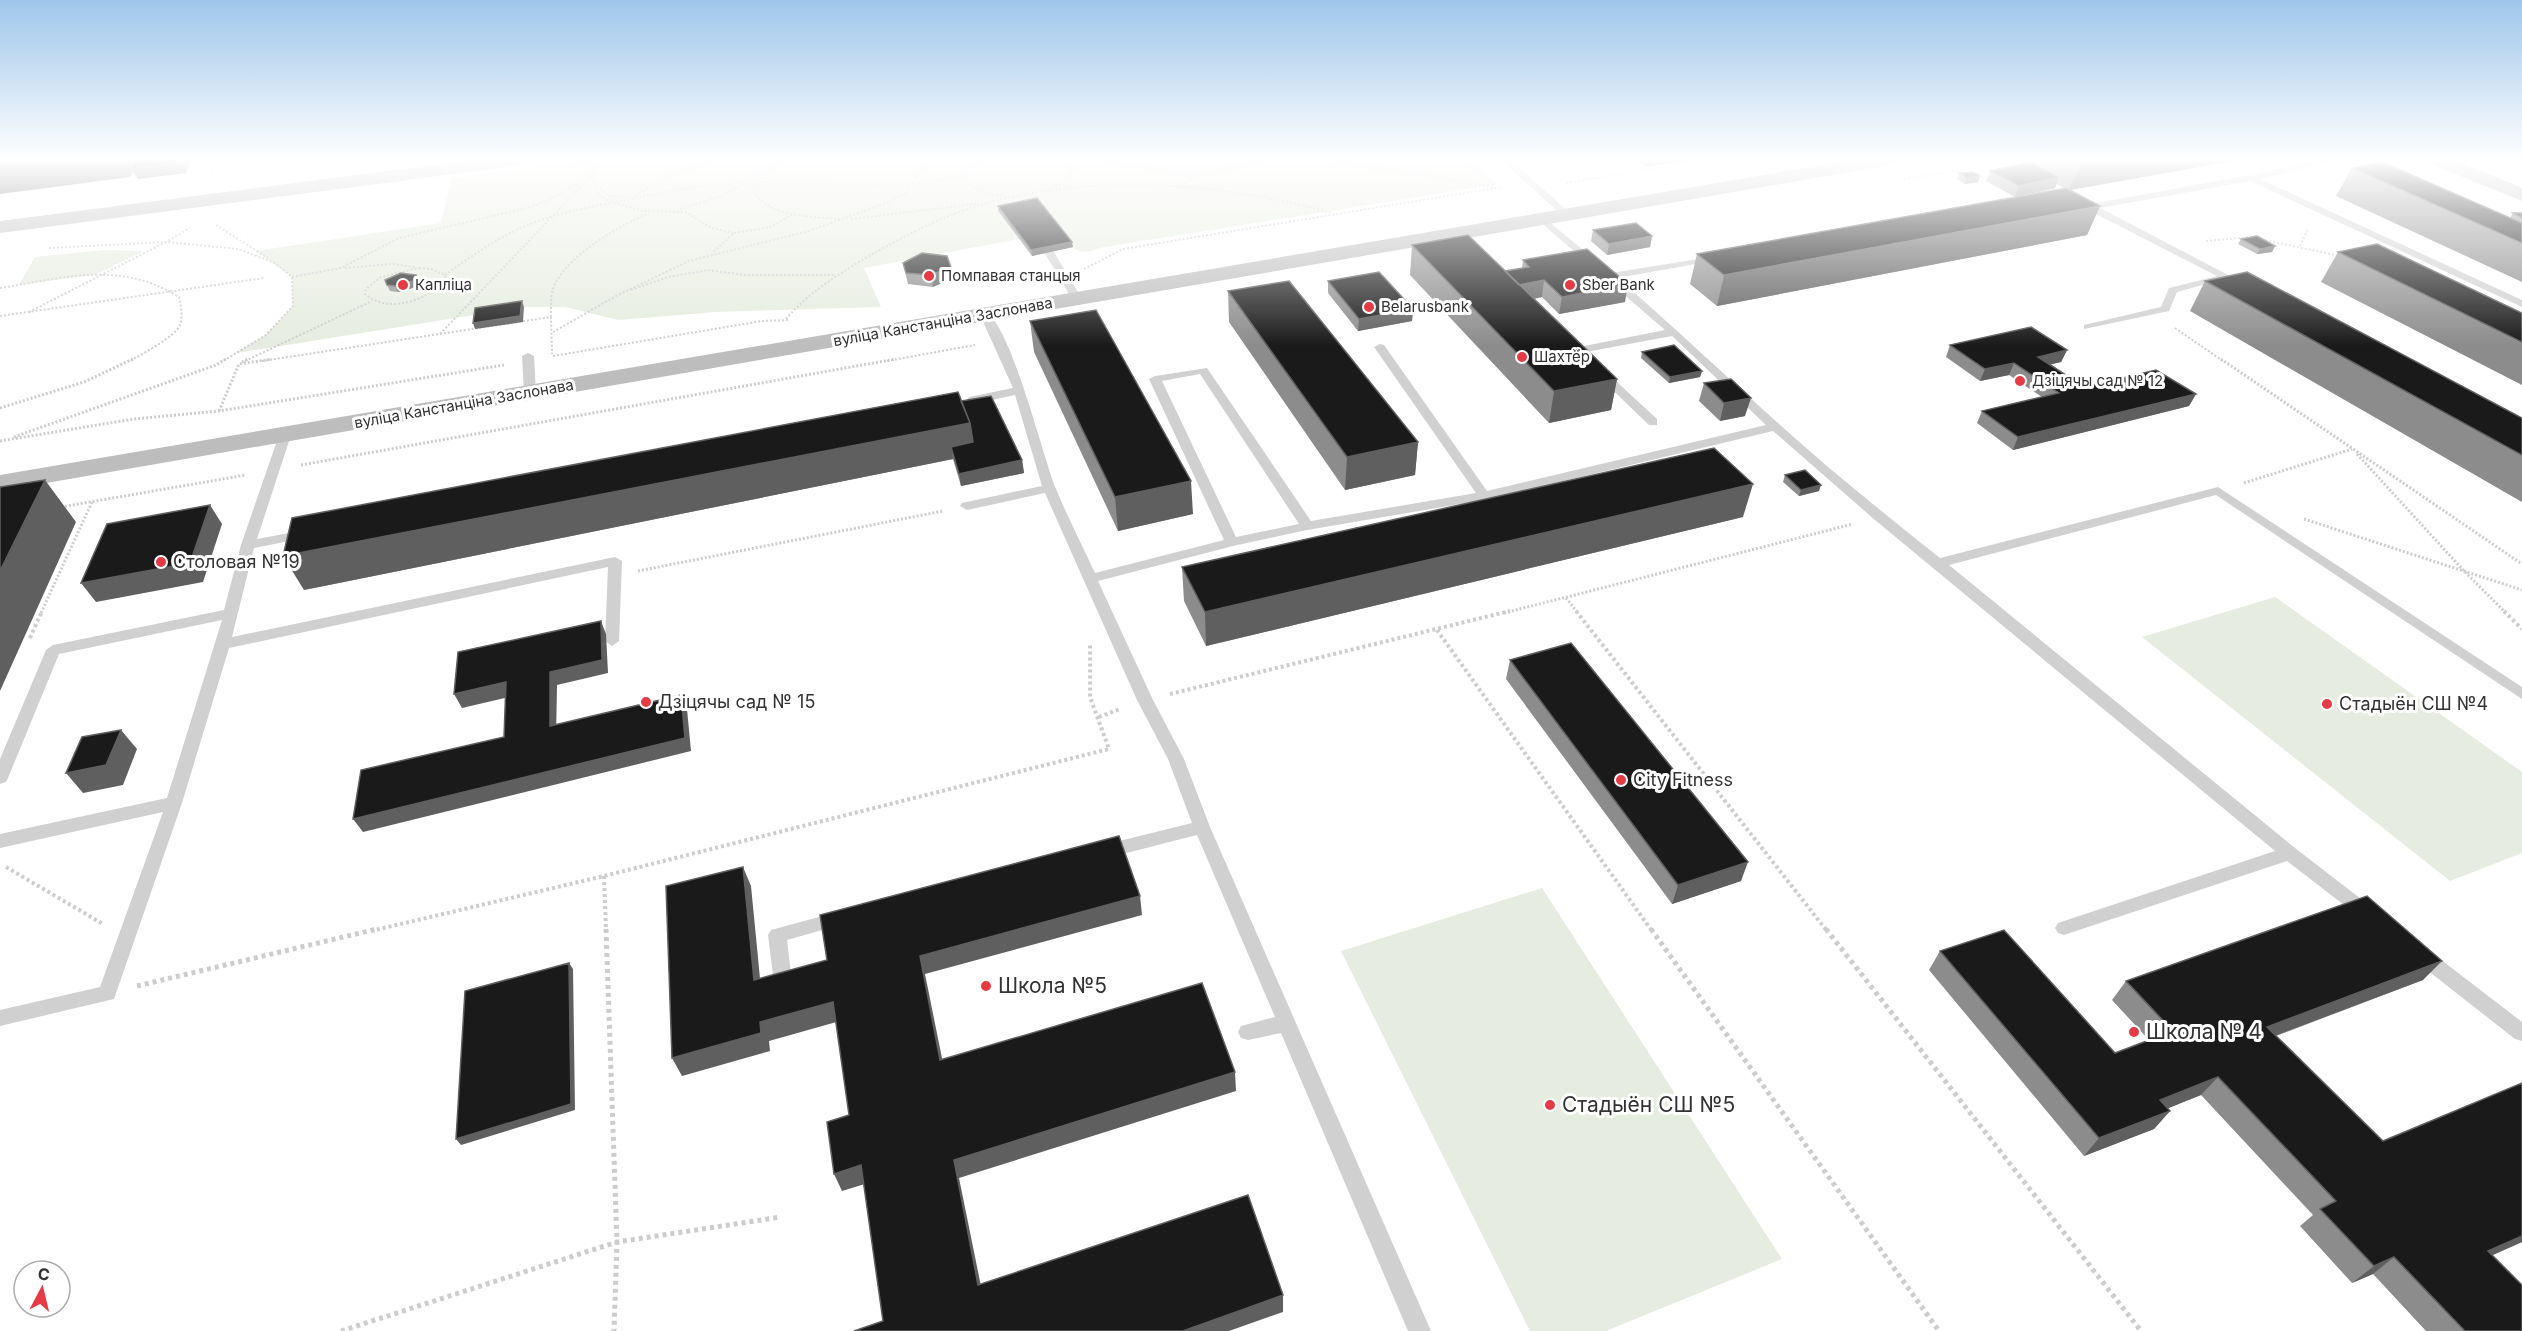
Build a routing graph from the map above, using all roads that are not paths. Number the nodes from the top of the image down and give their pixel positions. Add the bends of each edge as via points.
1 (38, 222) edge
2 (1524, 222) edge
3 (1546, 222) edge
4 (2120, 222) edge
5 (2346, 222) edge
6 (0, 227) edge
7 (1049, 252) edge
8 (1727, 255) edge
9 (1611, 276) junction
10 (1077, 299) junction
11 (2522, 304) edge
12 (985, 315) junction
13 (2088, 327) dead end
14 (1674, 333) junction
15 (1380, 347) dead end
16 (528, 358) road end
17 (1020, 390) junction
18 (530, 393) junction
19 (961, 402) edge
20 (1653, 422) dead end
21 (1775, 427) junction
22 (285, 435) junction
23 (0, 483) edge
24 (1049, 488) junction
25 (1484, 496) junction
26 (967, 506) road end
27 (1307, 526) junction
28 (318, 531) edge
29 (1232, 542) junction
30 (248, 546) junction
31 (1938, 562) junction
32 (1089, 579) junction
33 (230, 614) junction
34 (612, 641) dead end
35 (224, 644) junction
36 (2522, 694) edge
37 (0, 778) edge
38 (174, 803) junction
39 (1202, 827) junction
40 (0, 841) edge
41 (2289, 853) junction
42 (1087, 856) edge
43 (858, 914) edge
44 (2382, 925) edge
45 (2064, 928) dead end
46 (2410, 947) edge
47 (784, 991) edge
48 (0, 1018) edge
49 (1287, 1023) junction
50 (1248, 1032) dead end
51 (2522, 1033) edge
52 (1420, 1331) edge

1 - 6 main road
2 - 10 main road, вуліца Канстанціна Заслонава
3 - 9 lane
4 - 13 lane via 2232,280 2173,290 2165,309
5 - 11 lane
7 - 10 lane
8 - 9 lane
9 - 14 lane
10 - 12 main road, вуліца Канстанціна Заслонава
12 - 17 lane
12 - 18 main road, вуліца Канстанціна Заслонава
14 - 20 lane via 1578,350
14 - 21 lane
15 - 25 lane
16 - 18 lane
17 - 19 lane
17 - 24 lane
18 - 22 main road, вуліца Канстанціна Заслонава
21 - 25 lane
21 - 31 lane
22 - 23 main road, вуліца Канстанціна Заслонава
22 - 30 lane
24 - 26 lane
24 - 32 lane
25 - 27 lane
27 - 29 lane
27 - 29 lane via 1203,370 1155,379
28 - 30 lane
29 - 32 lane
30 - 33 lane
31 - 36 lane via 2218,491
31 - 41 lane
32 - 39 lane via 1176,759
33 - 35 lane
33 - 37 lane via 53,650
34 - 35 lane via 615,561
35 - 38 lane
38 - 40 lane
38 - 48 lane via 107,993
39 - 42 lane
39 - 49 lane
41 - 44 lane
41 - 45 lane
43 - 47 lane via 777,935
46 - 51 lane
49 - 50 lane
49 - 52 lane

